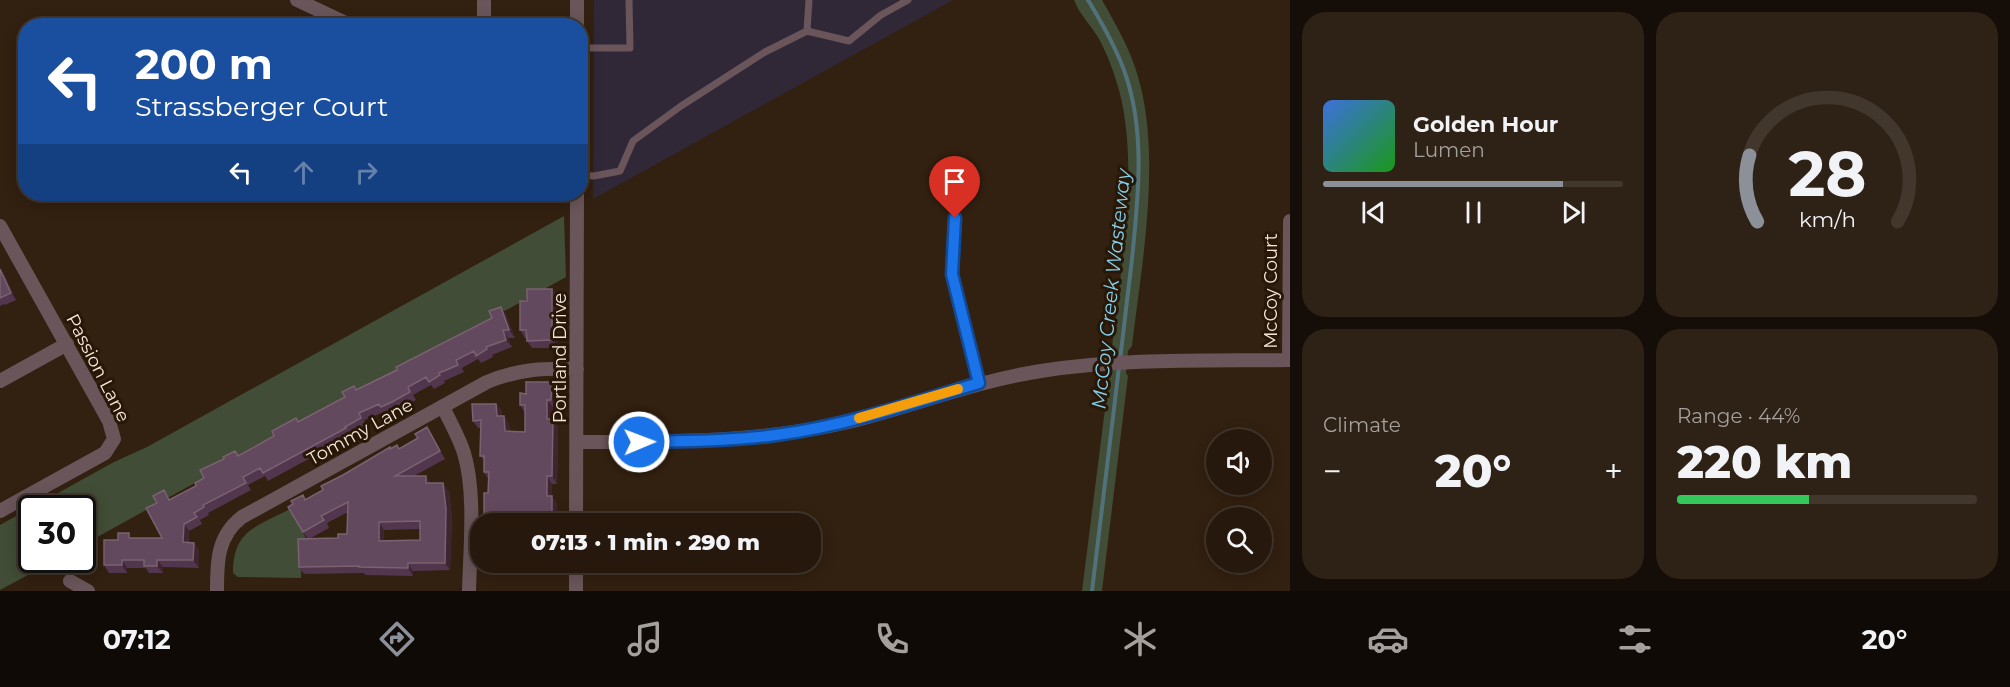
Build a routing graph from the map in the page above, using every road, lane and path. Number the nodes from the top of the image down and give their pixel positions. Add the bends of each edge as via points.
1 (484, 0) edge
2 (577, 0) edge
3 (629, 0) edge
4 (809, 0) edge
5 (908, 0) edge
6 (304, 2) edge
7 (336, 18) edge
8 (484, 18) edge
9 (577, 18) edge
10 (807, 32) junction
11 (588, 48) edge
12 (588, 176) edge
13 (578, 201) edge
14 (955, 218) dead end
15 (1290, 221) edge
16 (0, 226) edge
17 (5, 248) edge
18 (67, 344) junction
19 (1289, 360) edge
20 (578, 369) junction
21 (0, 381) edge
22 (979, 383) junction
23 (442, 407) junction
24 (577, 442) junction
25 (0, 511) edge
26 (576, 513) edge
27 (576, 573) edge
28 (70, 581) dead end
29 (88, 591) edge
30 (217, 591) edge
31 (469, 591) edge
32 (576, 591) edge

1 - 8 street
2 - 9 street
3 - 11 lane via 630,48
4 - 10 lane
5 - 10 lane via 849,40
6 - 7 street
10 - 12 lane via 765,52 633,141 620,171
13 - 20 street, Portland Drive
14 - 22 street via 952,274
15 - 19 street, McCoy Court
16 - 17 street, Passion Lane
17 - 18 street, Passion Lane
18 - 21 street
18 - 25 street, Passion Lane via 109,421 112,445 105,453
19 - 22 street via 1108,362
20 - 23 street, Tommy Lane via 517,371 487,382
20 - 24 street, Portland Drive
22 - 24 street via 848,422 776,435 704,441
23 - 30 street, Tommy Lane via 234,522 217,559
23 - 31 street via 458,437 469,473
24 - 26 street, Portland Drive
27 - 32 street
28 - 29 street

